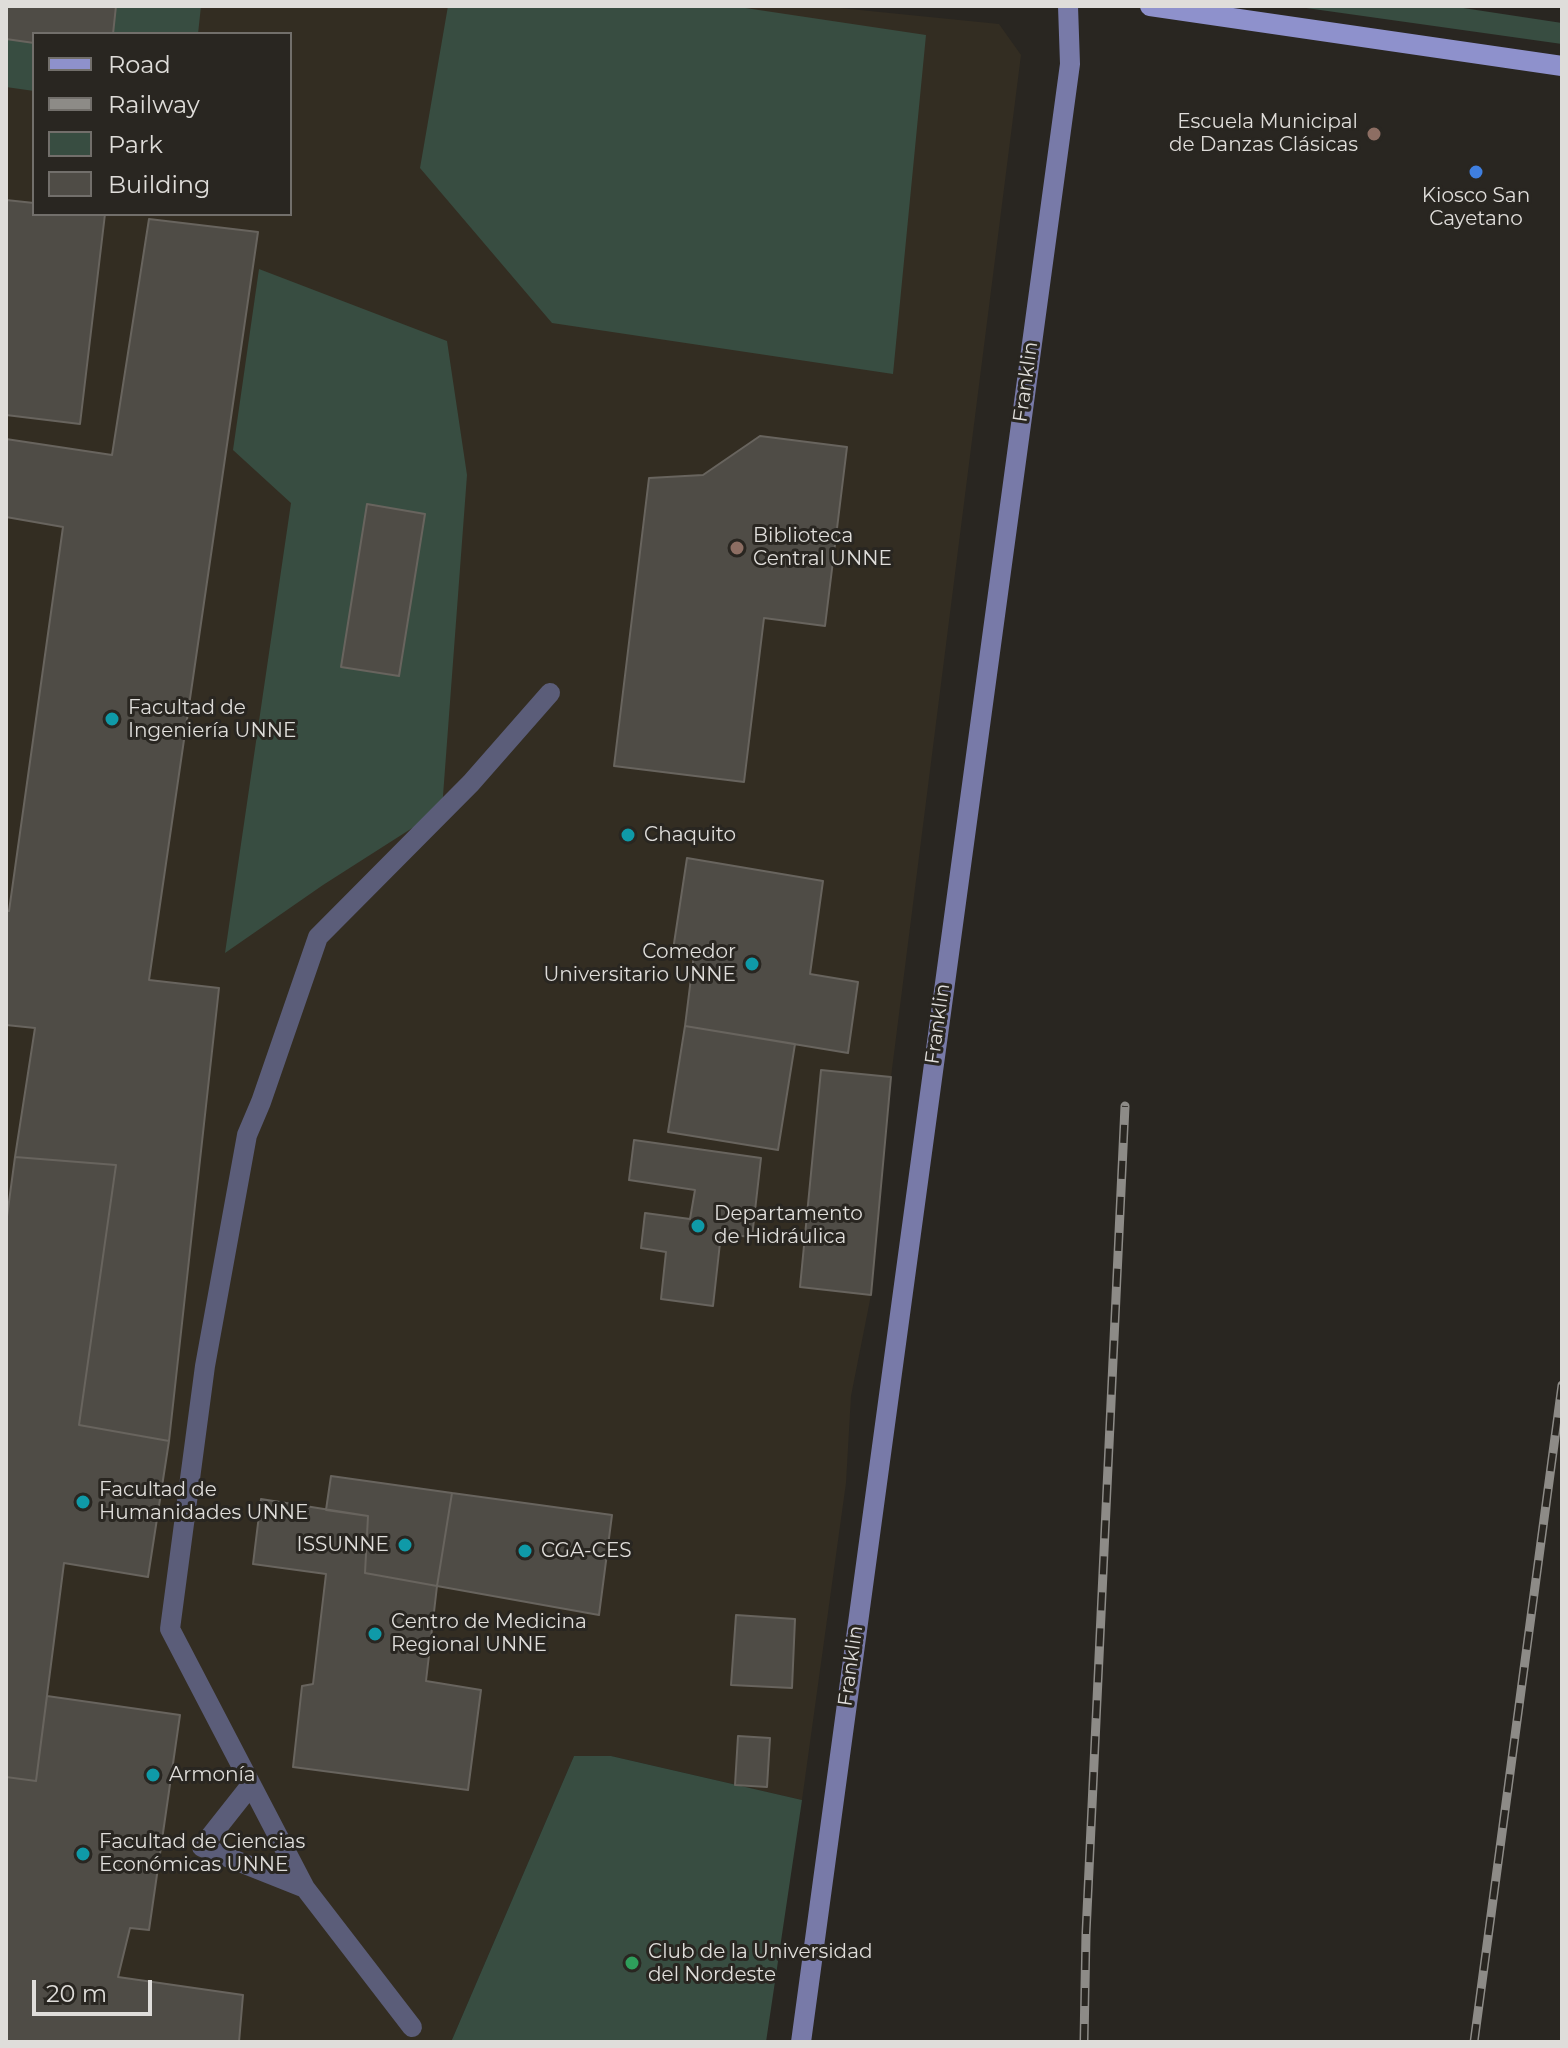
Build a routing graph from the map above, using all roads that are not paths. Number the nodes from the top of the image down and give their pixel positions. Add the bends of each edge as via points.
1 (1068, 6) edge
2 (1150, 6) edge
3 (1562, 66) edge
4 (550, 693) dead end
5 (251, 1785) junction
6 (305, 1888) junction
7 (412, 2027) dead end
8 (801, 2042) edge

1 - 8 street, Franklin via 1068,80
2 - 3 main road
4 - 5 lane via 471,783 318,937 247,1135 205,1366 170,1629
5 - 6 lane
5 - 6 lane via 202,1847
6 - 7 lane

